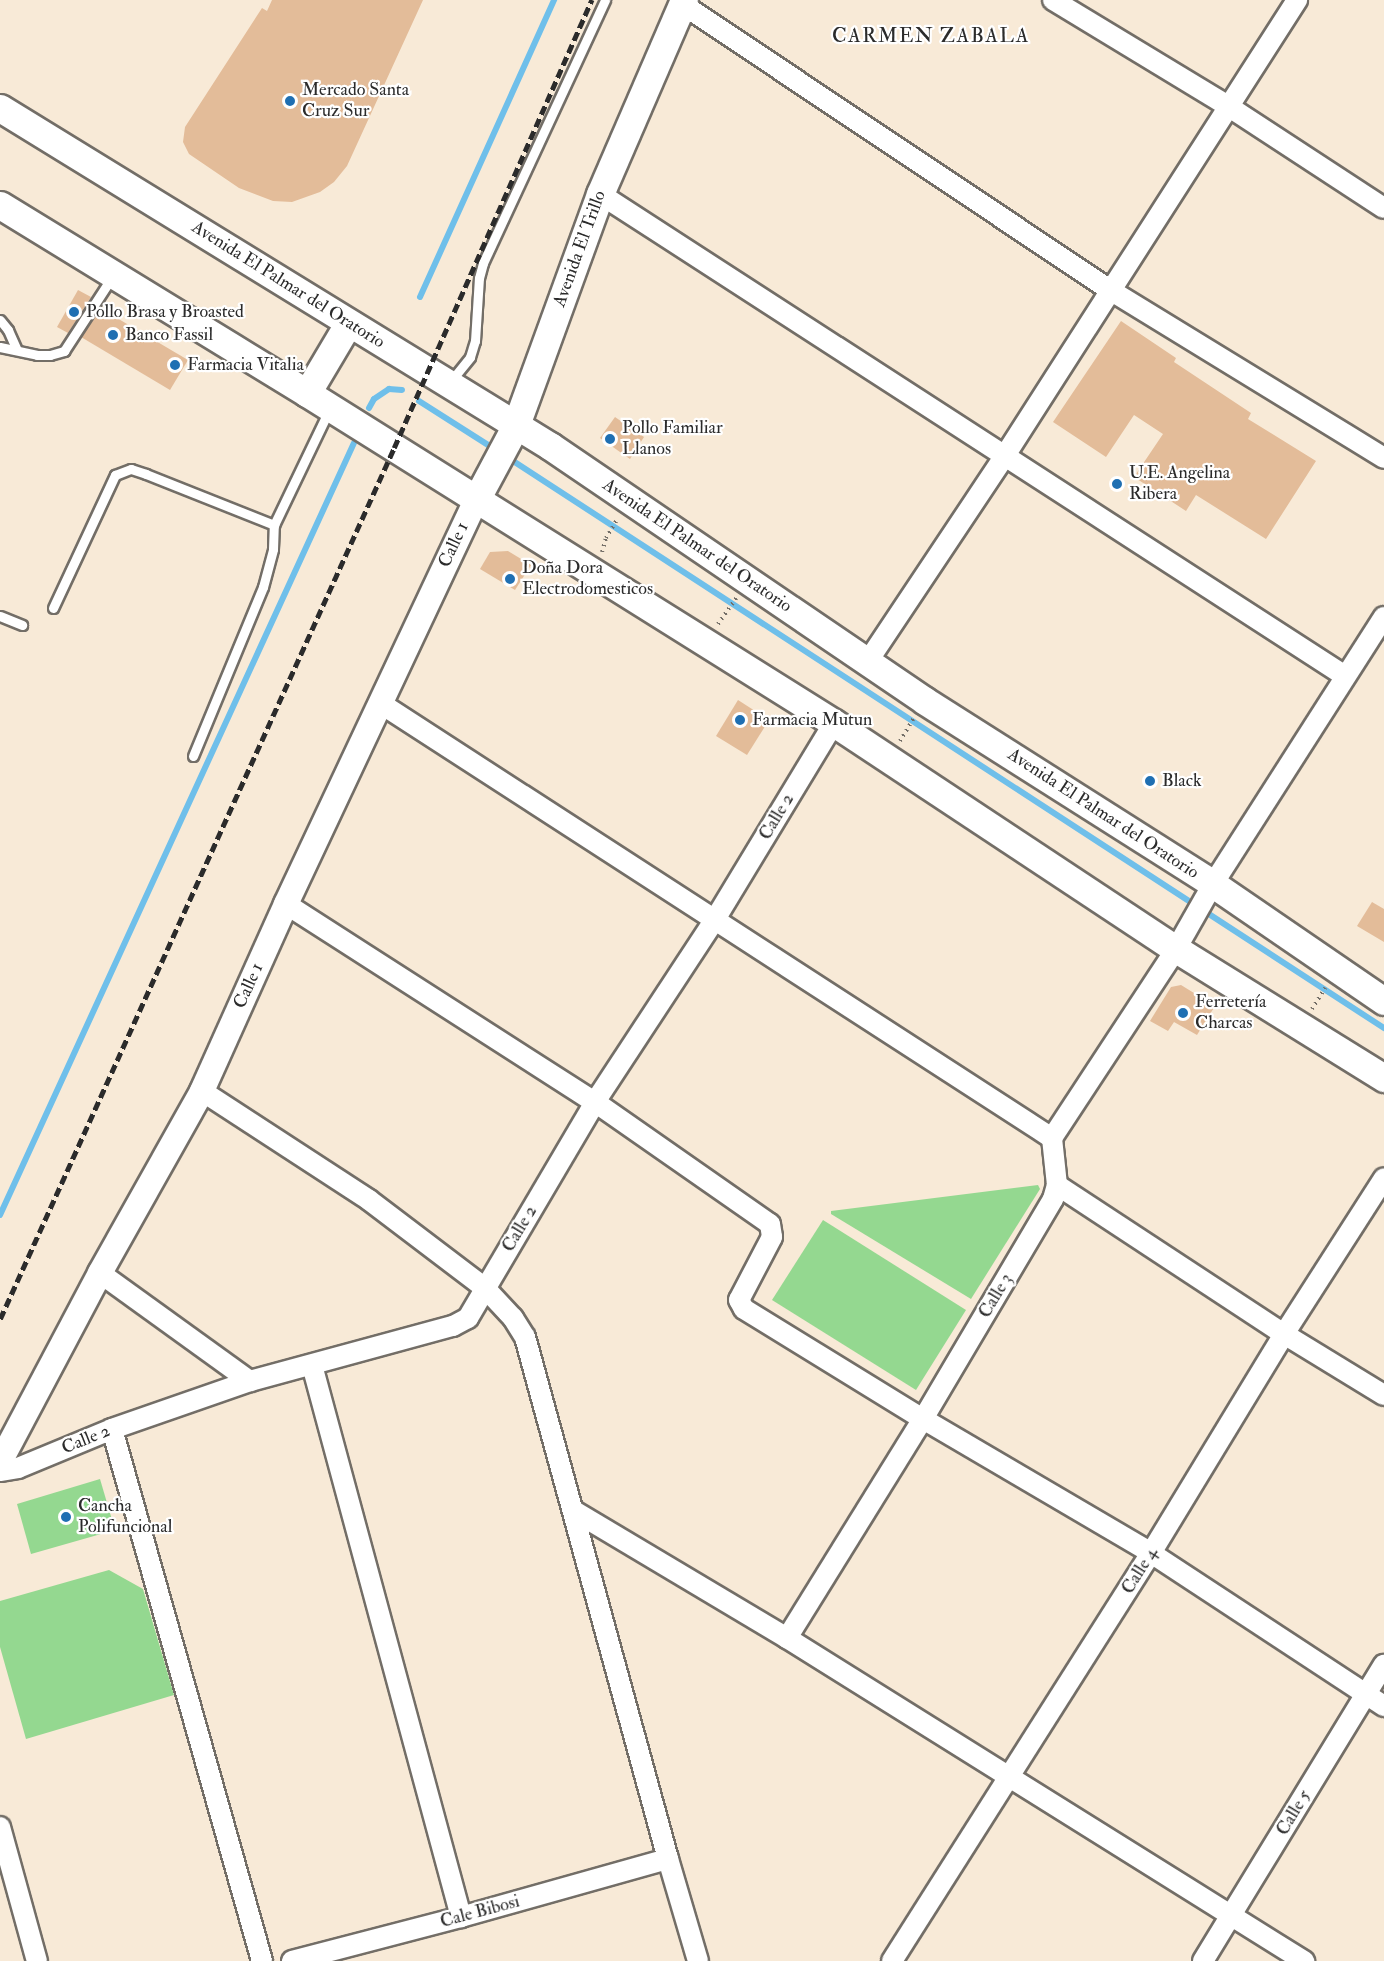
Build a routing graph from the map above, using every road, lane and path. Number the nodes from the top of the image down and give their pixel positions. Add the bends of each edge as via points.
1 (605, 0) edge
2 (1053, 0) edge
3 (1297, 0) edge
4 (683, 2) edge
5 (1228, 106) junction
6 (0, 108) edge
7 (600, 194) junction
8 (0, 205) edge
9 (1384, 208) edge
10 (113, 275) junction
11 (1110, 290) junction
12 (0, 320) edge
13 (344, 330) junction
14 (0, 347) edge
15 (17, 350) junction
16 (312, 384) junction
17 (448, 384) junction
18 (330, 408) junction
19 (512, 433) junction
20 (1004, 458) junction
21 (1384, 458) edge
22 (477, 498) junction
23 (621, 513) dead end
24 (274, 525) junction
25 (606, 538) dead end
26 (740, 592) dead end
27 (53, 608) dead end
28 (0, 616) edge
29 (723, 617) dead end
30 (1384, 617) edge
31 (22, 625) dead end
32 (868, 661) junction
33 (1345, 676) junction
34 (380, 703) junction
35 (919, 711) dead end
36 (834, 723) junction
37 (901, 740) dead end
38 (193, 756) dead end
39 (1208, 891) junction
40 (286, 904) junction
41 (714, 921) junction
42 (1182, 938) junction
43 (1331, 979) dead end
44 (1384, 1001) edge
45 (1312, 1008) dead end
46 (1384, 1078) edge
47 (202, 1091) junction
48 (596, 1102) junction
49 (1052, 1138) junction
50 (1384, 1178) edge
51 (1057, 1185) junction
52 (100, 1274) junction
53 (485, 1288) junction
54 (1284, 1334) junction
55 (312, 1365) junction
56 (250, 1381) junction
57 (1384, 1395) edge
58 (922, 1419) junction
59 (112, 1429) junction
60 (0, 1462) edge
61 (0, 1471) edge
62 (574, 1511) junction
63 (1151, 1553) junction
64 (787, 1638) junction
65 (1384, 1665) edge
66 (1365, 1695) junction
67 (1384, 1706) edge
68 (1009, 1776) junction
69 (0, 1827) edge
70 (668, 1859) junction
71 (1232, 1916) junction
72 (461, 1917) junction
73 (37, 1961) edge
74 (262, 1961) edge
75 (292, 1961) edge
76 (699, 1961) edge
77 (892, 1961) edge
78 (1203, 1961) edge
79 (1304, 1961) edge

1 - 17 lane via 483,263 478,278 475,341 470,357
2 - 5 street
3 - 5 street
4 - 7 main road, Avenida El Trillo
4 - 11 street
5 - 9 street
5 - 11 street
6 - 13 main road, Avenida El Palmar del Oratorio
7 - 19 main road, Avenida El Trillo
7 - 20 street
8 - 10 main road
10 - 15 lane via 64,351 50,355
10 - 16 main road
11 - 20 street
11 - 21 street
12 - 15 lane
13 - 16 main road
13 - 17 main road, Avenida El Palmar del Oratorio
14 - 15 lane
16 - 18 main road
17 - 19 main road, Avenida El Palmar del Oratorio
18 - 22 main road
18 - 24 lane
19 - 22 main road, Avenida El Trillo
19 - 32 main road, Avenida El Palmar del Oratorio
20 - 32 street
20 - 33 street
22 - 34 street, Calle 1
22 - 36 main road
23 - 25 path
24 - 27 lane via 146,474 131,470 115,474
24 - 38 lane via 272,557 263,587
26 - 29 path
28 - 31 lane
30 - 33 street
32 - 39 main road, Avenida El Palmar del Oratorio
33 - 39 street
34 - 40 street, Calle 1
34 - 41 street
35 - 37 path
36 - 41 street, Calle 2
36 - 42 main road
39 - 42 street
39 - 44 main road, Avenida El Palmar del Oratorio
40 - 47 street, Calle 1
40 - 48 street
41 - 48 street, Calle 2
41 - 49 street
42 - 46 main road
42 - 49 street
43 - 45 path
47 - 52 street, Calle 1
47 - 53 street via 369,1200
48 - 53 street, Calle 2
48 - 58 street via 770,1224 772,1237 739,1300 744,1309
49 - 51 street, Calle 3
50 - 54 street, Calle 4
51 - 54 street
51 - 58 street, Calle 3 via 1053,1199
52 - 56 street
52 - 60 street, Calle 1
53 - 55 street, Calle 2 via 468,1318 461,1322
53 - 62 street via 525,1337
54 - 57 street
54 - 63 street, Calle 4
55 - 56 street, Calle 2
55 - 72 street
56 - 59 street, Calle 2
58 - 63 street
58 - 64 street, Calle 3
59 - 61 street, Calle 2 via 18,1468
59 - 74 street
62 - 64 street
62 - 70 street
63 - 66 street
63 - 68 street, Calle 4
64 - 68 street
65 - 66 street, Calle 5
66 - 67 street
66 - 71 street, Calle 5
68 - 71 street
68 - 77 street, Calle 4
69 - 73 street
70 - 72 street, Cale Bibosi
70 - 76 street
71 - 78 street, Calle 5
71 - 79 street
72 - 75 street, Cale Bibosi

